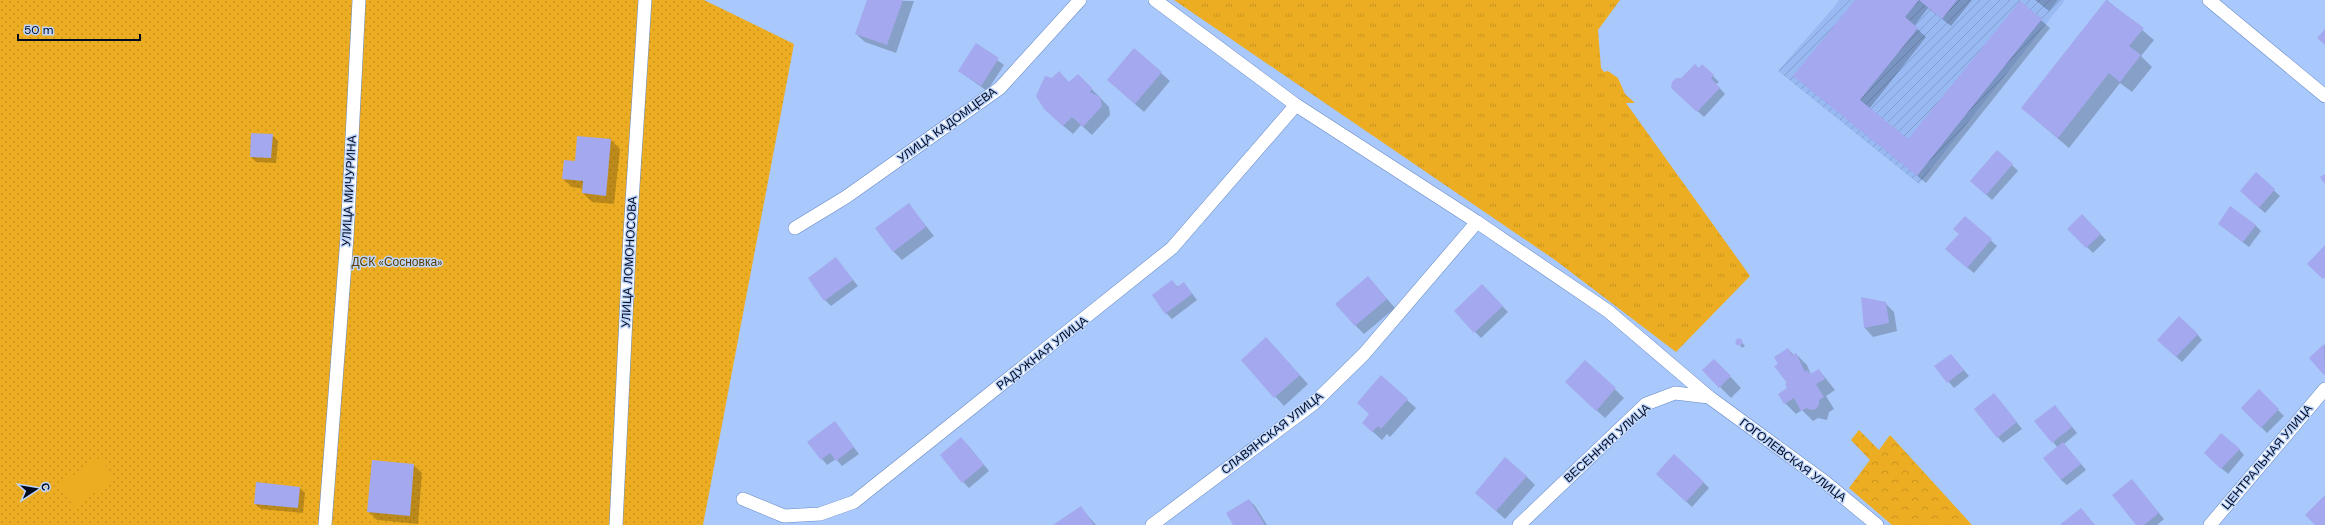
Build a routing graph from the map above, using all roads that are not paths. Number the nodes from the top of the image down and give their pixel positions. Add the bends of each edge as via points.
1 (360, 0) edge
2 (645, 0) edge
3 (1080, 0) edge
4 (1155, 0) edge
5 (2209, 0) edge
6 (2325, 96) edge
7 (1296, 105) junction
8 (1477, 222) junction
9 (795, 228) dead end
10 (2325, 389) edge
11 (1709, 397) junction
12 (743, 499) dead end
13 (325, 525) edge
14 (616, 525) edge
15 (1152, 525) edge
16 (1519, 525) edge
17 (1877, 525) edge
18 (2210, 525) edge

1 - 13 street, УЛИЦА МИЧУРИНА via 347,237
2 - 14 street, УЛИЦА ЛОМОНОСОВА
3 - 9 street, УЛИЦА КАДОМЦЕВА via 1000,88 846,197
4 - 7 street, ГОГОЛЕВСКАЯ УЛИЦА
5 - 6 street
7 - 8 street, ГОГОЛЕВСКАЯ УЛИЦА
7 - 12 street, РАДУЖНАЯ УЛИЦА via 1172,248 854,502 820,514 784,516
8 - 11 street, ГОГОЛЕВСКАЯ УЛИЦА via 1608,311
8 - 15 street, СЛАВЯНСКАЯ УЛИЦА via 1364,354 1313,404
10 - 18 street, ЦЕНТРАЛЬНАЯ УЛИЦА
11 - 16 street, ВЕСЕННЯЯ УЛИЦА via 1676,393 1646,404
11 - 17 street, ГОГОЛЕВСКАЯ УЛИЦА via 1825,482

